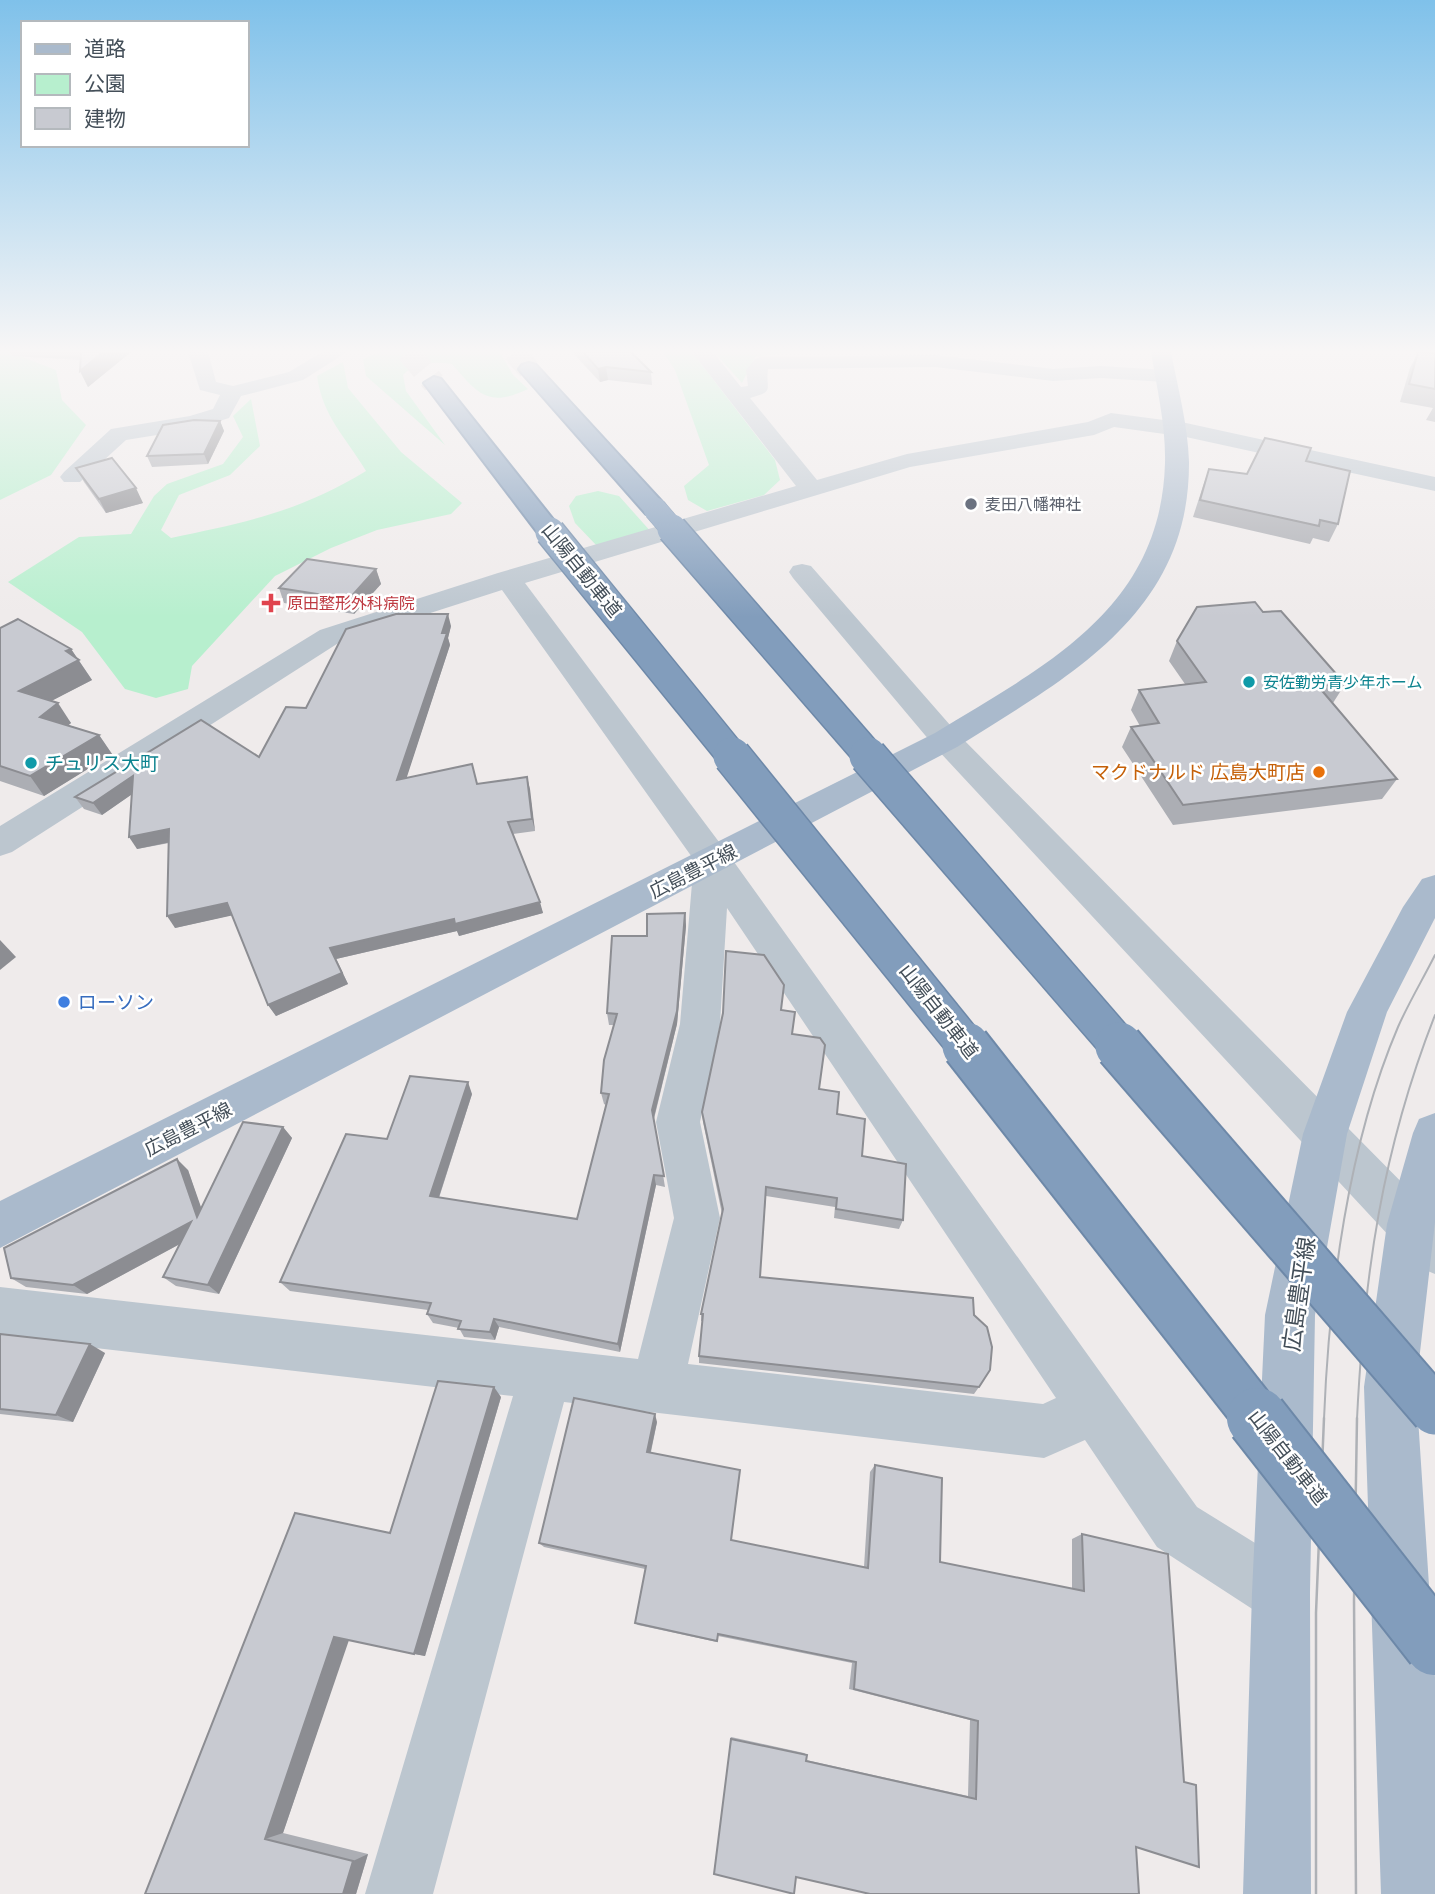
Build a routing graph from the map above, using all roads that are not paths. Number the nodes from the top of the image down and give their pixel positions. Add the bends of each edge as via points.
1 (112, 440) edge
2 (479, 440) edge
3 (593, 440) edge
4 (773, 440) edge
5 (1024, 440) edge
6 (1175, 440) edge
7 (1232, 440) edge
8 (72, 477) dead end
9 (1435, 484) edge
10 (811, 489) junction
11 (802, 572) dead end
12 (508, 579) junction
13 (946, 740) junction
14 (0, 843) edge
15 (711, 862) junction
16 (1435, 889) edge
17 (1435, 1133) edge
18 (1325, 1134) junction
19 (0, 1225) edge
20 (1423, 1237) edge
21 (0, 1312) edge
22 (545, 1375) junction
23 (656, 1386) junction
24 (1094, 1408) junction
25 (1435, 1411) edge
26 (1281, 1593) junction
27 (1435, 1645) edge
28 (399, 1894) edge
29 (1277, 1894) edge
30 (1415, 1894) edge

1 - 8 street
2 - 27 highway, 山陽自動車道, bridge via 929,997
3 - 25 highway, bridge
4 - 10 street
5 - 10 street via 907,461
6 - 13 main road, 広島豊平線 via 1174,505 1162,545 1140,588 1104,633
7 - 9 street
10 - 12 street
11 - 13 street
12 - 14 street via 330,636
12 - 15 street
13 - 15 main road, 広島豊平線
13 - 18 street
15 - 19 main road, 広島豊平線
15 - 23 street via 701,1024 678,1122 697,1217
15 - 24 street
16 - 18 main road, 広島豊平線 via 1367,1012
17 - 20 main road
18 - 20 street
18 - 26 main road, 広島豊平線 via 1290,1315
20 - 30 main road via 1390,1387
21 - 22 street
22 - 23 street
22 - 28 street
23 - 24 street via 1044,1430
24 - 26 street via 1177,1527
26 - 29 main road, 広島豊平線

